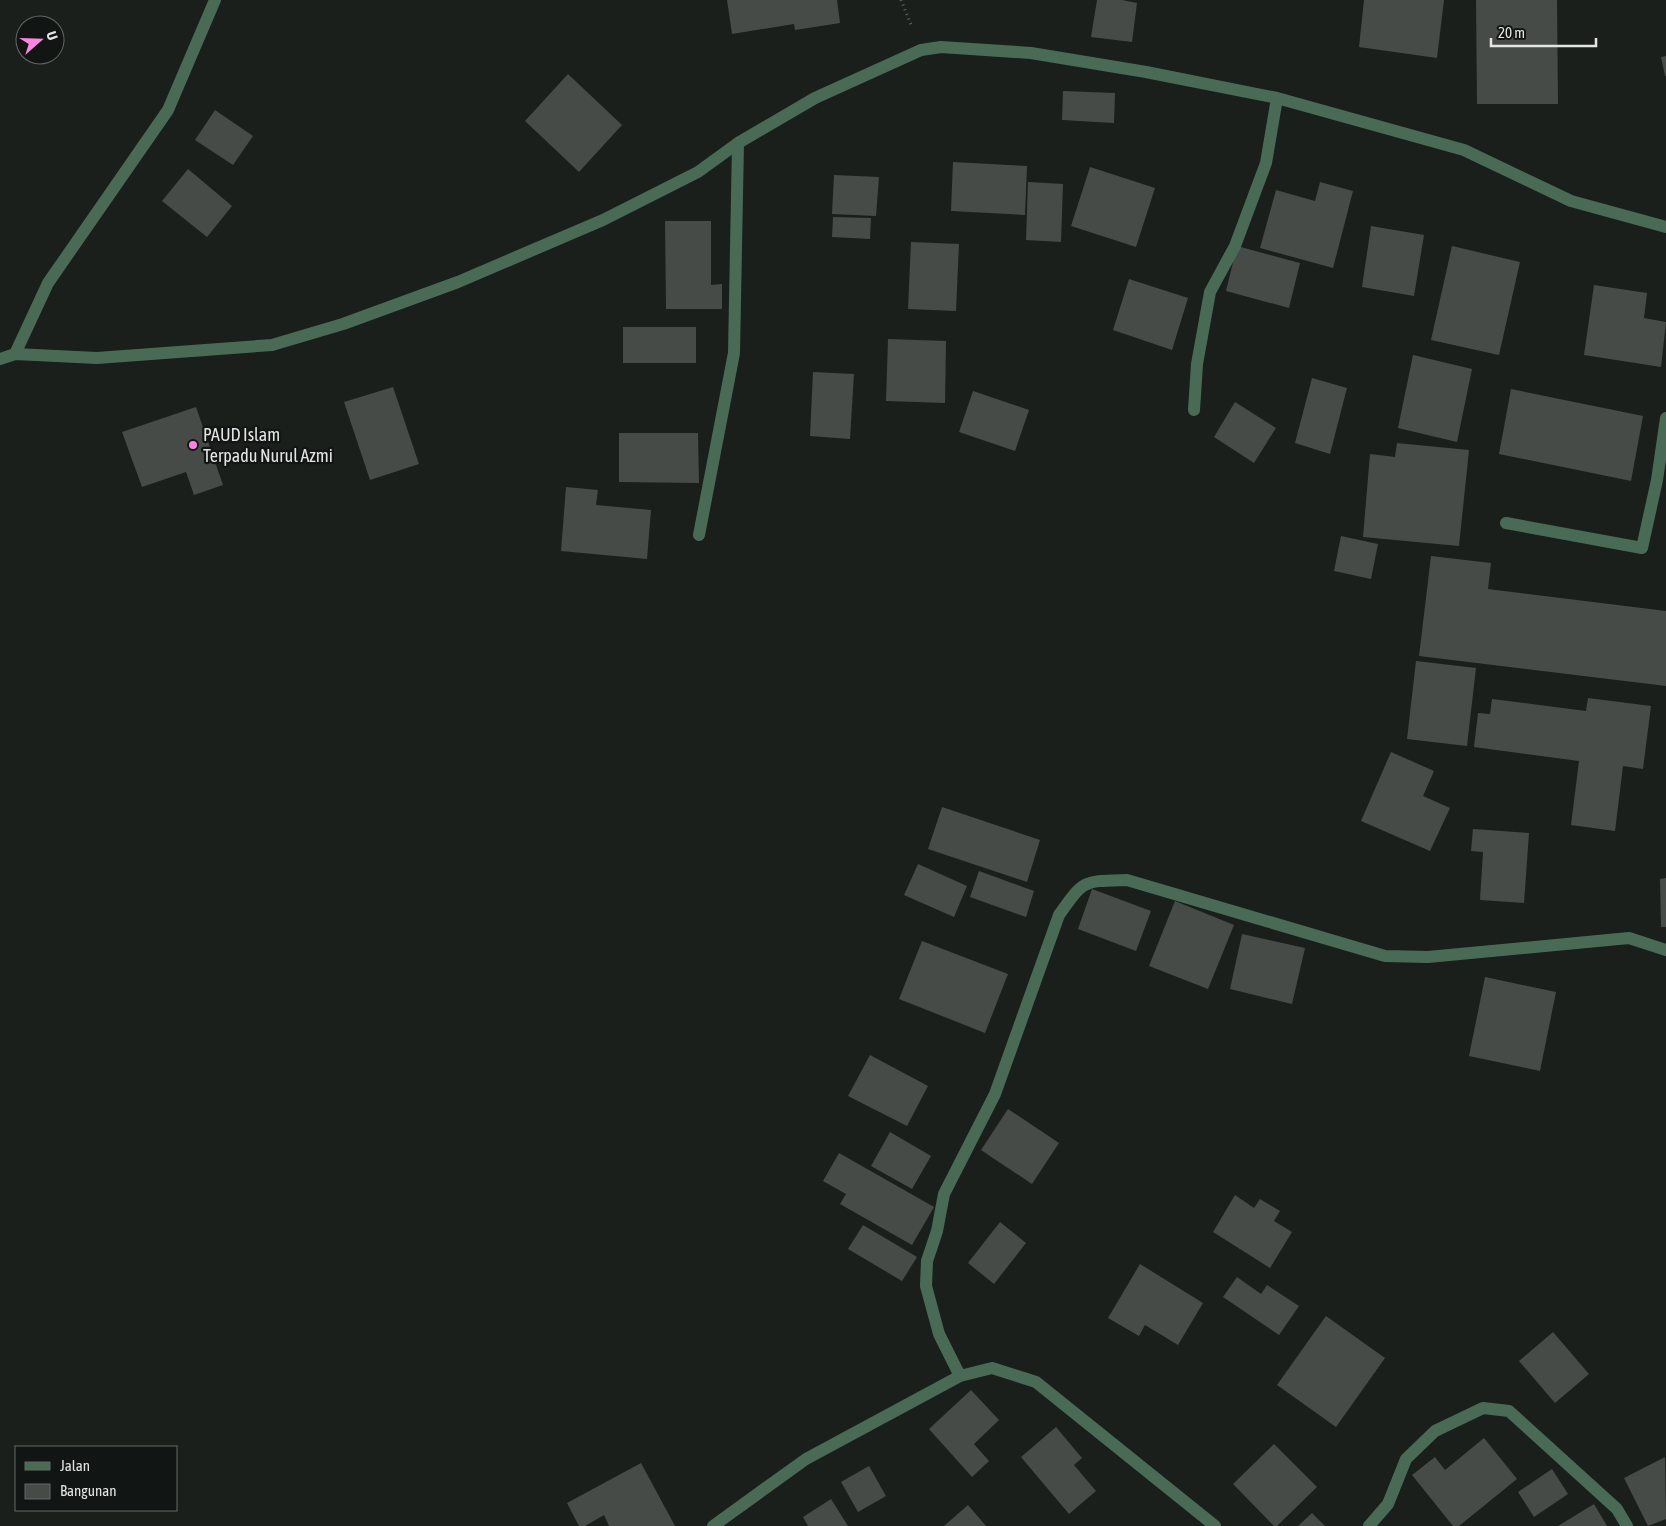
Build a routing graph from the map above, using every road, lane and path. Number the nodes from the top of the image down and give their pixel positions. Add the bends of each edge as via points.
1 (215, 0) edge
2 (1277, 98) junction
3 (738, 143) junction
4 (1666, 227) edge
5 (15, 354) junction
6 (0, 358) edge
7 (1194, 410) dead end
8 (1666, 418) edge
9 (1506, 523) dead end
10 (699, 535) dead end
11 (1666, 950) edge
12 (960, 1376) junction
13 (713, 1526) edge
14 (1215, 1526) edge
15 (1369, 1526) edge
16 (1627, 1526) edge

1 - 5 street via 168,110 48,283
2 - 3 street via 1031,53 941,47 921,50 830,90
2 - 4 street via 1464,150 1571,201
2 - 7 street via 1266,163 1234,246 1210,292 1197,364
3 - 5 street via 698,172 604,220 458,282 343,324 272,345 97,358
3 - 10 street via 734,353
5 - 6 street
8 - 9 street via 1642,548
11 - 12 street via 1629,938 1428,957 1385,956 1127,880 1093,881 1077,889 1059,914 995,1094 944,1194 927,1261 926,1286 939,1334
12 - 13 street via 806,1459
12 - 14 street via 992,1368 1036,1382
15 - 16 street via 1388,1504 1406,1459 1435,1431 1483,1408 1509,1411 1617,1509

